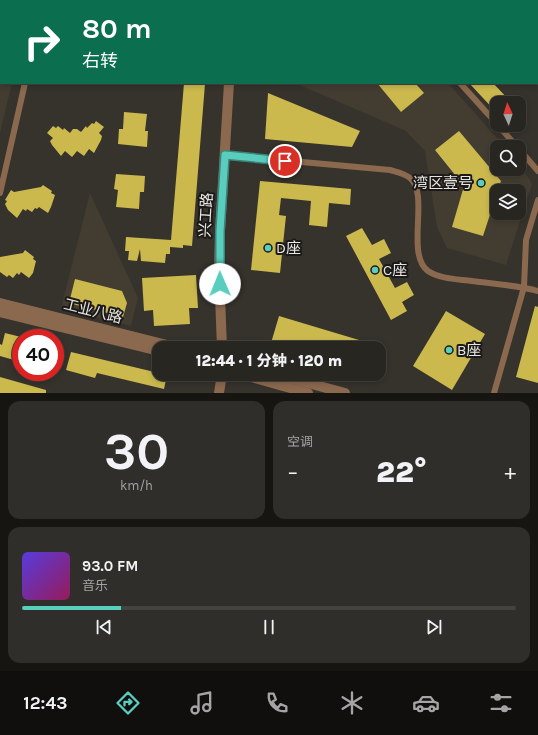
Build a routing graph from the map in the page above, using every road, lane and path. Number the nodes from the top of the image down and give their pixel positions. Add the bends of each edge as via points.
1 (25, 84) edge
2 (229, 84) edge
3 (461, 84) edge
4 (490, 117) edge
5 (503, 132) edge
6 (511, 140) edge
7 (225, 155) junction
8 (526, 158) edge
9 (0, 162) edge
10 (8, 164) junction
11 (538, 172) edge
12 (0, 193) edge
13 (538, 200) edge
14 (524, 288) junction
15 (538, 291) edge
16 (0, 303) edge
17 (0, 312) edge
18 (152, 341) edge
19 (222, 341) edge
20 (152, 350) edge
21 (221, 381) edge
22 (266, 381) edge
23 (301, 381) edge
24 (219, 393) edge
25 (308, 393) edge
26 (345, 393) edge
27 (494, 393) edge

1 - 10 lane
2 - 7 street, 兴工路
3 - 4 lane
5 - 6 lane
7 - 14 lane via 390,170 402,174 411,179 418,196 419,254 426,269 434,275 447,278
7 - 19 street, 兴工路 via 219,269
8 - 11 lane
9 - 10 lane
10 - 12 lane
13 - 14 lane via 526,240
14 - 15 lane
14 - 27 lane
16 - 18 street, 工业八路
17 - 20 street, 工业八路
21 - 24 street
22 - 25 street
23 - 26 street

